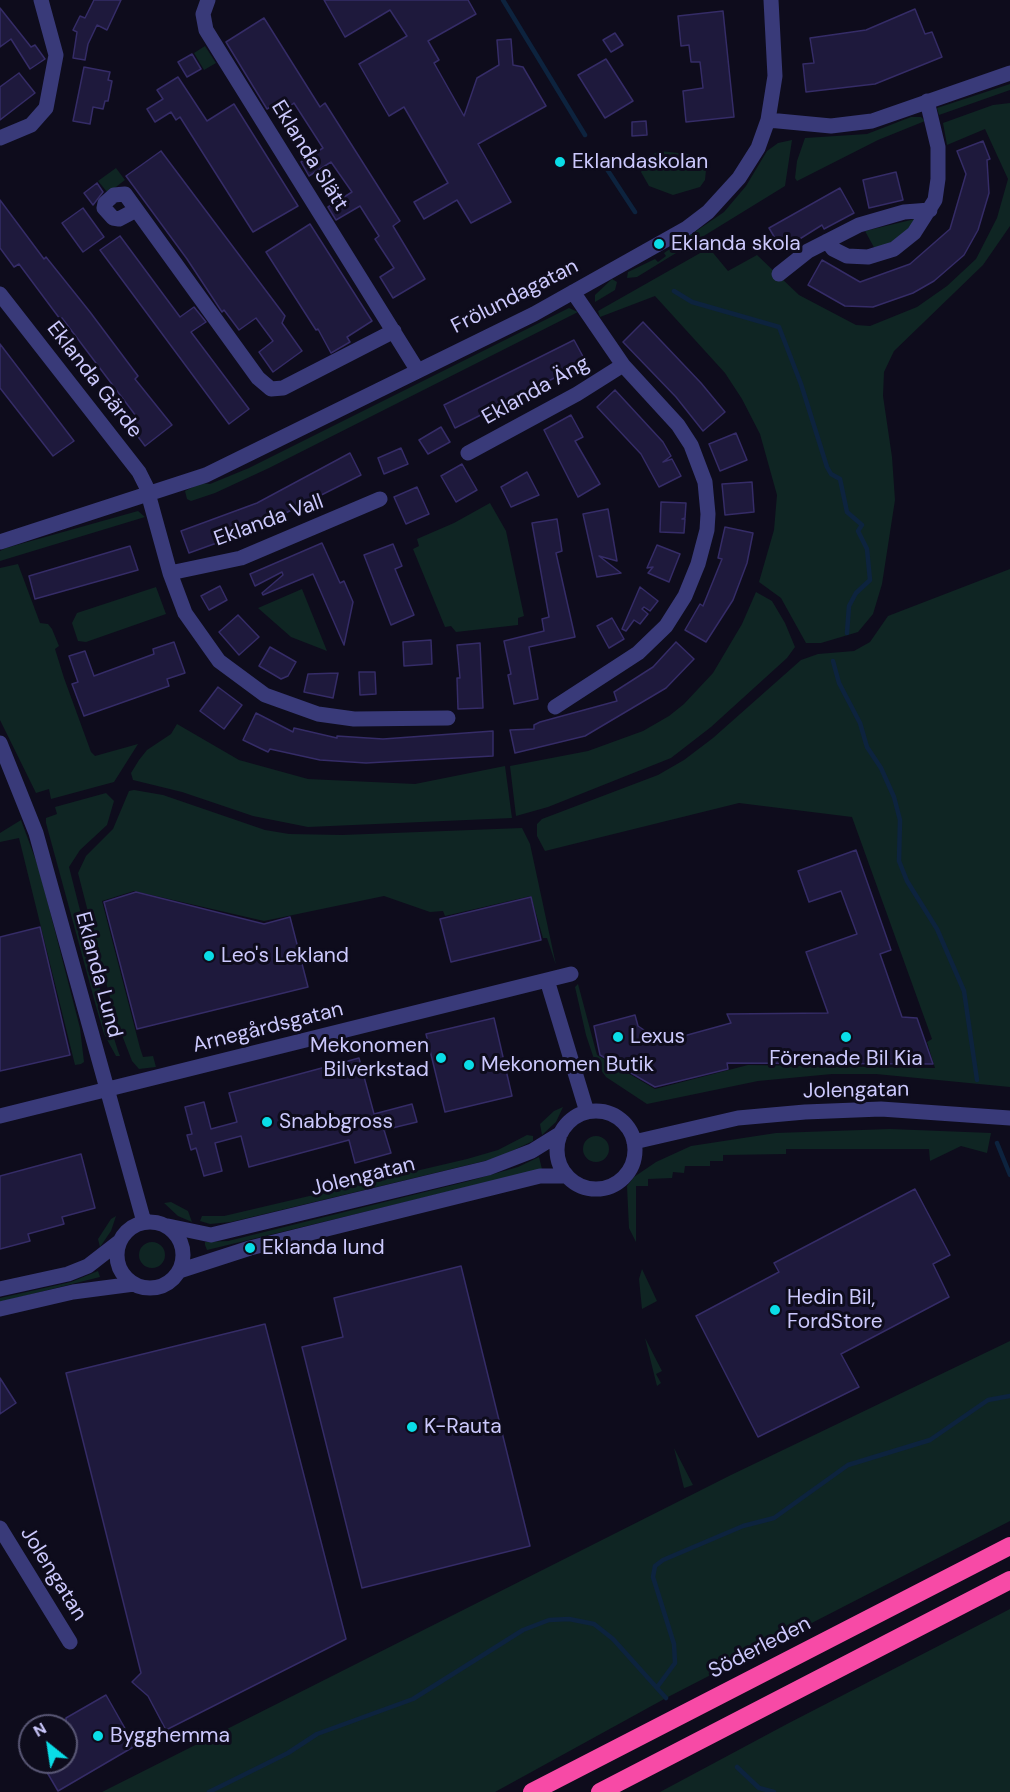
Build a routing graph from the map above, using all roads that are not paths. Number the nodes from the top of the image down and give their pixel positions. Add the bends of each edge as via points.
1 (41, 0) edge
2 (208, 0) edge
3 (771, 0) edge
4 (1010, 73) edge
5 (927, 101) junction
6 (768, 120) junction
7 (0, 138) edge
8 (136, 210) dead end
9 (930, 210) junction
10 (827, 241) junction
11 (779, 274) dead end
12 (573, 292) junction
13 (0, 294) edge
14 (394, 331) junction
15 (622, 365) junction
16 (418, 371) junction
17 (468, 453) dead end
18 (149, 496) junction
19 (380, 499) dead end
20 (0, 542) edge
21 (170, 573) junction
22 (555, 707) dead end
23 (448, 718) dead end
24 (0, 743) edge
25 (571, 974) dead end
26 (546, 980) junction
27 (106, 1090) junction
28 (587, 1112) junction
29 (0, 1116) edge
30 (1010, 1118) edge
31 (561, 1133) junction
32 (634, 1142) junction
33 (567, 1176) junction
34 (144, 1222) junction
35 (168, 1227) junction
36 (119, 1242) junction
37 (179, 1271) junction
38 (134, 1284) junction
39 (0, 1288) edge
40 (0, 1309) edge
41 (0, 1528) edge
42 (1010, 1546) edge
43 (1010, 1580) edge
44 (70, 1642) dead end
45 (532, 1792) edge
46 (600, 1792) edge

1 - 7 street via 56,55 46,108 31,125
2 - 14 street, Eklanda Slätt via 203,14 206,30
3 - 6 street, Frölundagatan via 775,76
4 - 5 street
5 - 6 street via 850,125
5 - 9 street via 939,147 937,191
6 - 12 street, Frölundagatan via 758,148 744,170 708,212 687,228
8 - 14 street via 258,378 271,389 283,388
9 - 10 street via 872,221
9 - 10 street via 914,233 894,249 880,254 847,256
10 - 11 street
12 - 15 street, Eklanda Äng
12 - 16 street, Frölundagatan
13 - 18 street, Eklanda Gärde via 139,472
14 - 16 street, Eklanda Slätt
15 - 17 street, Eklanda Äng
15 - 22 street, Eklanda Äng via 692,445 705,482 707,530 685,596 666,626 638,653
16 - 18 street, Frölundagatan via 228,465
18 - 20 street, Frölundagatan
18 - 21 street
19 - 21 street, Eklanda Vall via 241,558
21 - 23 street via 185,613 219,661 265,695 335,717
24 - 27 street, Eklanda Lund via 36,833
25 - 26 street, Arnegårdsgatan
26 - 27 street, Arnegårdsgatan
26 - 28 street
27 - 29 street, Arnegårdsgatan
27 - 34 street, Eklanda Lund
28 - 31 street via 571,1119
28 - 32 street via 602,1111 617,1117
30 - 32 street, Jolengatan via 881,1109 805,1112 738,1118
31 - 33 street via 557,1156
31 - 35 street, Jolengatan via 532,1151 488,1168 211,1235
32 - 33 street via 632,1164 624,1177 612,1185 584,1187
33 - 37 street, Jolengatan via 528,1179 250,1248
34 - 35 street
34 - 36 street via 132,1227
35 - 37 street via 182,1246
36 - 38 street via 118,1266
36 - 39 street via 104,1256 78,1270
37 - 38 street via 159,1287
38 - 40 street via 73,1292
41 - 44 street, Jolengatan
42 - 45 highway, Söderleden
43 - 46 highway

